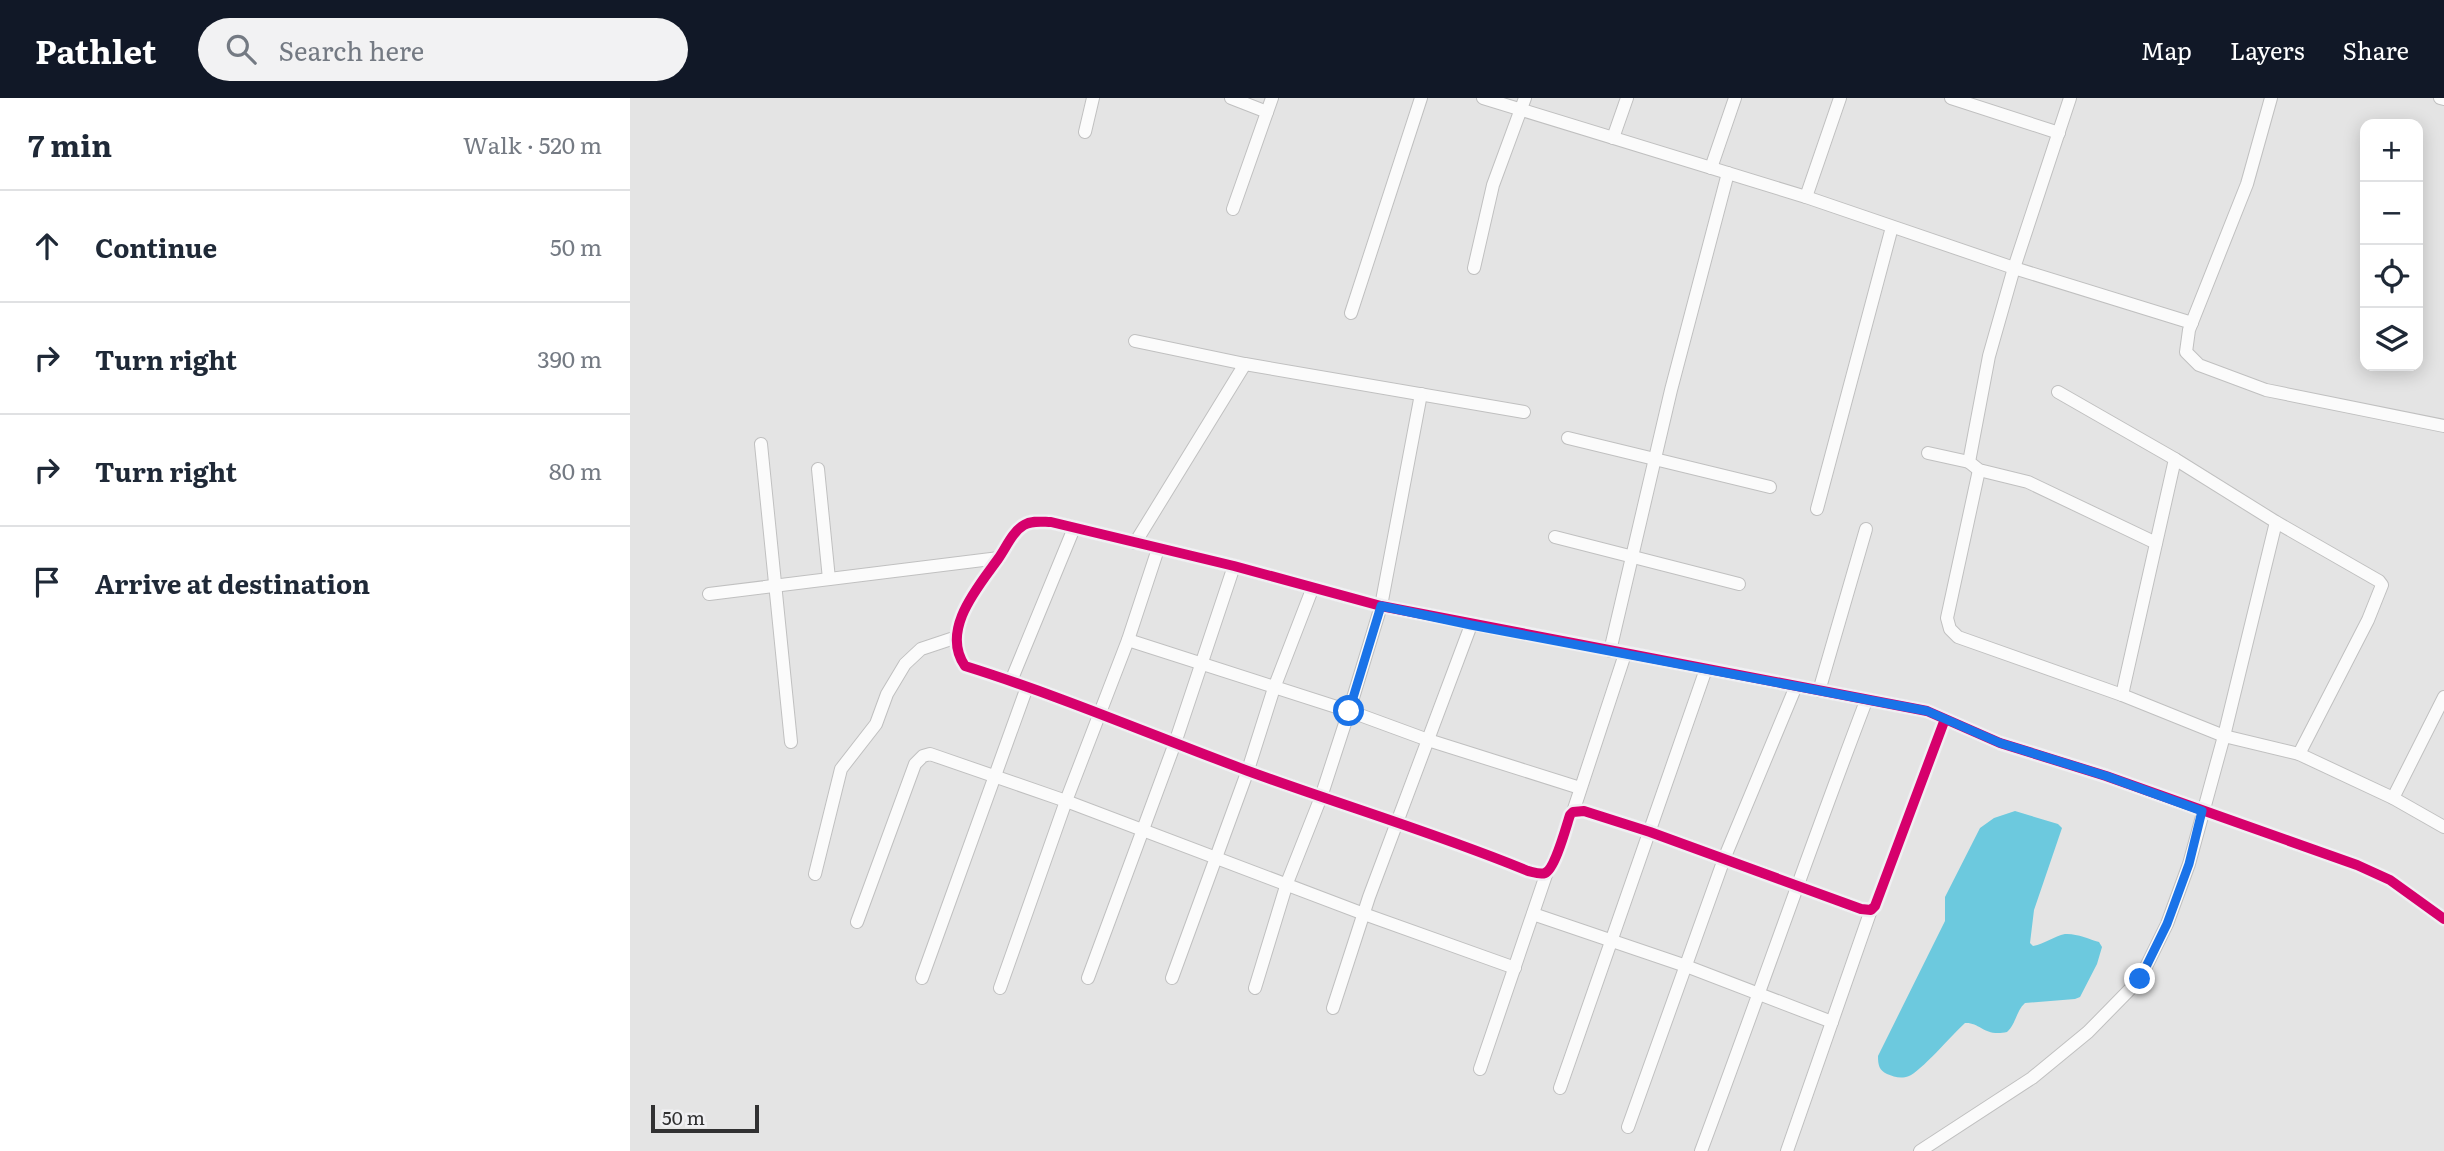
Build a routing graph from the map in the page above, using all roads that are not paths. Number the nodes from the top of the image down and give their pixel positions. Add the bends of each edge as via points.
1 (1093, 98) edge
2 (1231, 98) edge
3 (1272, 98) edge
4 (1421, 98) edge
5 (1483, 98) edge
6 (1627, 98) edge
7 (1735, 98) edge
8 (1840, 98) edge
9 (1951, 98) edge
10 (2070, 98) edge
11 (2271, 98) edge
12 (1523, 104) edge
13 (1267, 112) junction
14 (1085, 132) dead end
15 (2059, 133) junction
16 (1613, 138) junction
17 (1712, 168) junction
18 (1728, 173) junction
19 (1806, 197) junction
20 (1233, 209) dead end
21 (1892, 227) junction
22 (1474, 268) dead end
23 (2014, 268) junction
24 (1351, 313) dead end
25 (2192, 323) junction
26 (1135, 341) dead end
27 (1245, 364) junction
28 (2058, 392) dead end
29 (1421, 394) junction
30 (1524, 412) dead end
31 (2444, 426) edge
32 (1568, 438) dead end
33 (761, 444) dead end
34 (1928, 453) dead end
35 (2175, 459) junction
36 (1655, 460) junction
37 (1974, 466) junction
38 (818, 469) dead end
39 (1770, 487) dead end
40 (1817, 509) dead end
41 (2276, 522) junction
42 (1074, 528) junction
43 (1866, 529) dead end
44 (1555, 537) dead end
45 (2156, 543) junction
46 (1135, 544) junction
47 (1158, 549) junction
48 (1632, 556) junction
49 (999, 558) junction
50 (1234, 566) junction
51 (829, 579) junction
52 (1739, 584) dead end
53 (776, 586) junction
54 (1313, 587) junction
55 (709, 594) dead end
56 (1381, 606) junction
57 (1471, 625) junction
58 (957, 637) junction
59 (1128, 640) junction
60 (1610, 651) junction
61 (1625, 654) junction
62 (1201, 664) junction
63 (1706, 669) junction
64 (1012, 681) junction
65 (1796, 686) junction
66 (1027, 687) junction
67 (1274, 688) junction
68 (1819, 691) junction
69 (2122, 695) junction
70 (2444, 697) edge
71 (1866, 701) junction
72 (1349, 711) junction
73 (1099, 715) junction
74 (1945, 719) junction
75 (2224, 736) junction
76 (1428, 740) junction
77 (792, 742) dead end
78 (1175, 743) junction
79 (2299, 754) junction
80 (1248, 771) junction
81 (993, 775) junction
82 (1580, 788) junction
83 (1321, 797) junction
84 (2393, 799) junction
85 (1066, 801) junction
86 (2202, 811) junction
87 (1573, 812) junction
88 (1398, 822) junction
89 (2444, 827) edge
90 (1142, 829) junction
91 (1650, 832) junction
92 (1215, 856) junction
93 (1724, 859) junction
94 (1547, 873) junction
95 (815, 874) dead end
96 (1287, 883) junction
97 (1796, 886) junction
98 (1871, 910) junction
99 (1364, 914) junction
100 (1533, 914) junction
101 (2444, 919) edge
102 (857, 922) dead end
103 (1611, 940) junction
104 (1686, 966) junction
105 (1514, 968) junction
106 (922, 978) dead end
107 (1088, 978) dead end
108 (1172, 978) dead end
109 (1000, 988) dead end
110 (1255, 988) dead end
111 (1759, 996) junction
112 (1333, 1008) dead end
113 (1832, 1022) junction
114 (1480, 1069) dead end
115 (1560, 1088) dead end
116 (1628, 1126) dead end
117 (1701, 1151) edge
118 (1787, 1151) edge
119 (1920, 1151) edge

1 - 14 street
2 - 13 street
3 - 13 street
4 - 24 street
5 - 12 street
6 - 16 street
7 - 17 street
8 - 19 street
9 - 15 street
10 - 15 street
11 - 25 street via 2247,184
12 - 16 street
12 - 22 street via 1493,185
13 - 20 street
15 - 23 street
16 - 17 street
17 - 18 street
18 - 19 street
18 - 36 street
19 - 21 street
21 - 23 street
21 - 40 street
23 - 25 street
23 - 37 street via 1989,356
25 - 31 street via 2186,352 2199,365 2220,374 2266,390
26 - 27 street
27 - 29 street
27 - 46 street
28 - 35 street
29 - 30 street
29 - 56 street
32 - 36 street
33 - 53 street
34 - 37 street
35 - 41 street
35 - 45 street
36 - 39 street
36 - 48 street
37 - 45 street via 2028,482
37 - 69 street via 1947,618 1950,629 1958,637
38 - 51 street
41 - 75 street
41 - 79 street via 2382,585
42 - 46 street
42 - 49 street via 1051,522 1023,525
42 - 64 street
43 - 68 street
44 - 48 street
45 - 69 street
46 - 47 street
47 - 50 street
47 - 59 street
48 - 52 street
48 - 60 street
49 - 51 street
49 - 58 street via 976,587
50 - 54 street
50 - 62 street
51 - 53 street
53 - 55 street
53 - 77 street
54 - 56 street
54 - 67 street
56 - 57 street
56 - 72 street
57 - 60 street
57 - 76 street
58 - 64 street via 965,666
58 - 95 street via 921,649 905,664 876,724 841,769
59 - 62 street
59 - 73 street
60 - 61 street
61 - 63 street
61 - 82 street
62 - 67 street
62 - 78 street
63 - 65 street
63 - 91 street
64 - 66 street
65 - 68 street
65 - 93 street
66 - 73 street
66 - 81 street
67 - 72 street
67 - 80 street
68 - 71 street
69 - 75 street
70 - 84 street
71 - 74 street via 1927,711
71 - 97 street
72 - 76 street
72 - 83 street
73 - 78 street
73 - 85 street
74 - 86 street via 2000,743
74 - 98 street
75 - 79 street
75 - 86 street
76 - 82 street
76 - 88 street
78 - 80 street
78 - 90 street
79 - 84 street
80 - 83 street
80 - 92 street
81 - 85 street
81 - 102 street via 930,754 915,764
81 - 106 street
82 - 87 street
83 - 88 street
83 - 96 street
84 - 89 street
85 - 90 street
85 - 109 street
86 - 101 street via 2357,865 2390,880
86 - 119 street via 2167,924 2140,979 2088,1032 2032,1078
87 - 91 street via 1584,811
87 - 94 street
88 - 94 street via 1528,871
88 - 99 street
90 - 92 street
90 - 107 street
91 - 93 street
91 - 103 street
92 - 96 street
92 - 108 street
93 - 97 street
93 - 104 street
94 - 100 street
96 - 99 street
96 - 110 street
97 - 98 street
97 - 111 street
98 - 113 street
99 - 105 street
99 - 112 street
100 - 103 street
100 - 105 street
103 - 104 street
103 - 115 street
104 - 111 street
104 - 116 street
105 - 114 street
111 - 113 street
111 - 117 street
113 - 118 street

